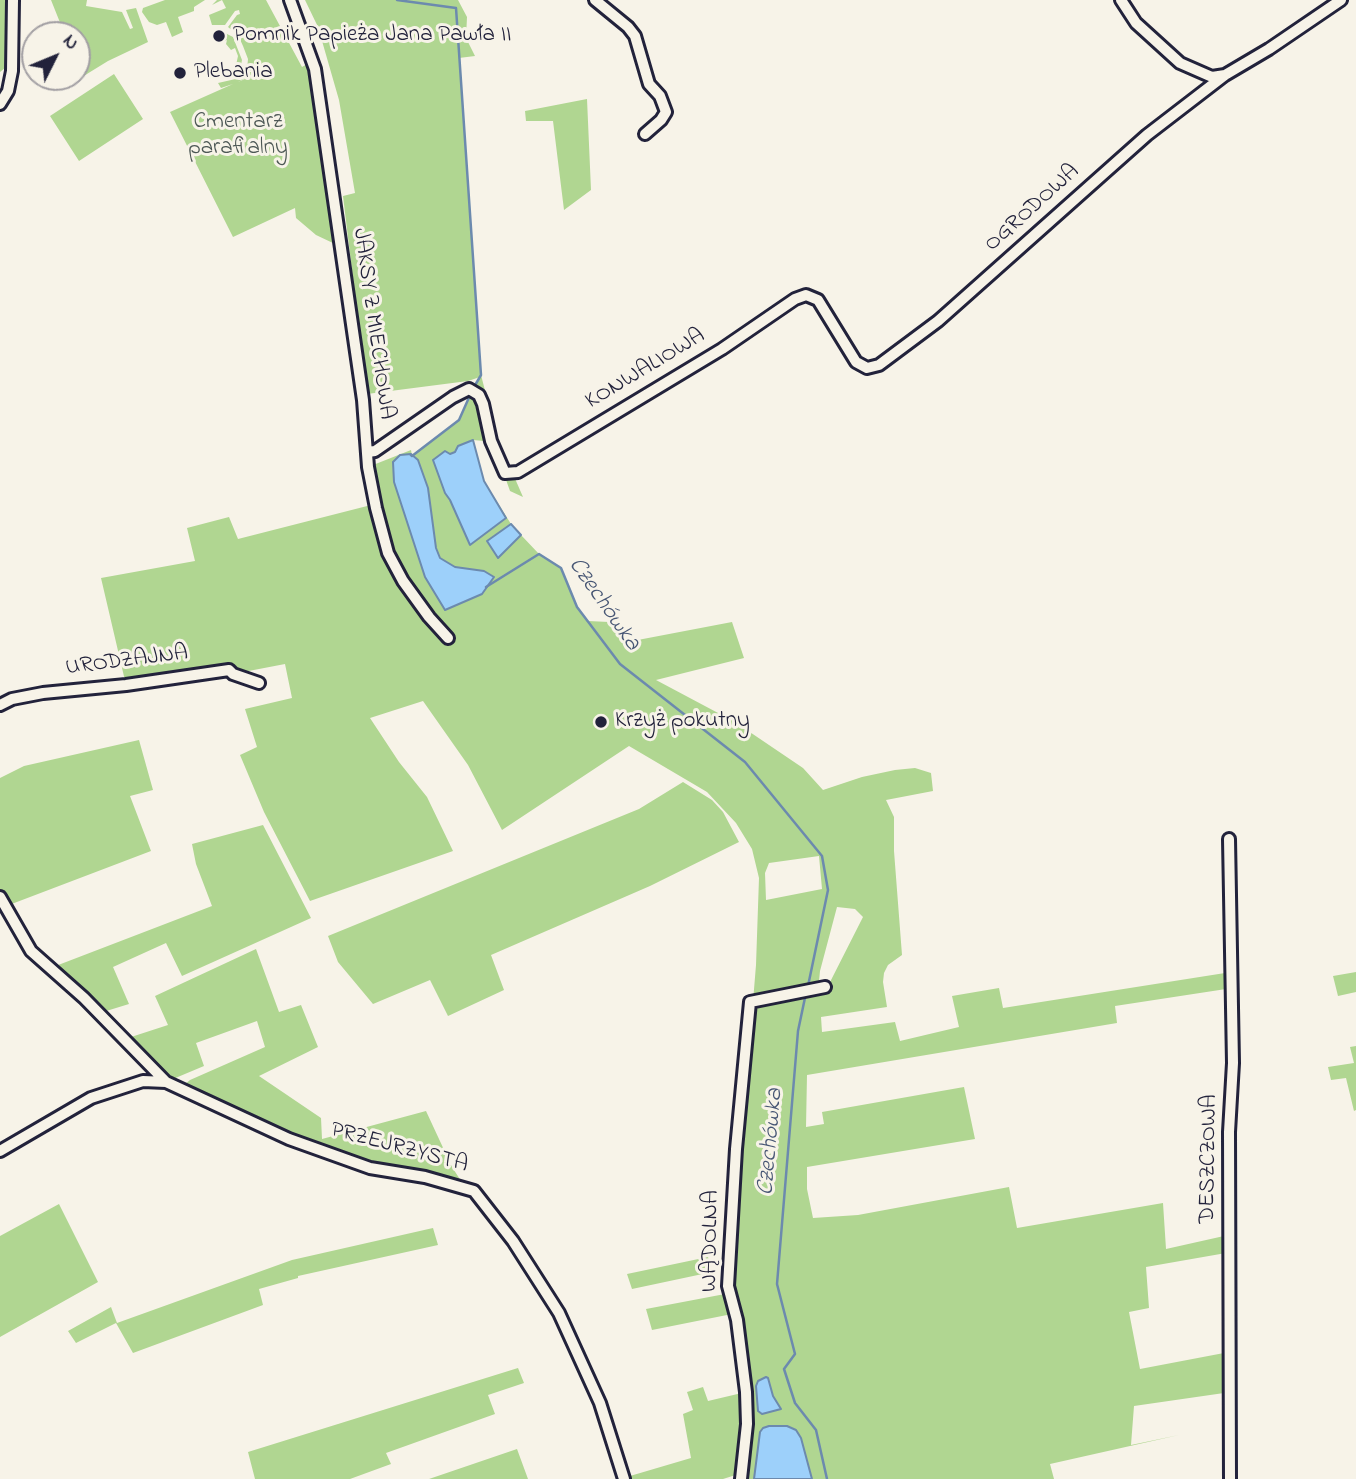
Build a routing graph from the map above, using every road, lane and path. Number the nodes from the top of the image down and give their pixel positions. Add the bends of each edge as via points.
1 (13, 0) edge
2 (290, 0) edge
3 (595, 0) edge
4 (1121, 0) edge
5 (1341, 0) edge
6 (1225, 75) junction
7 (0, 104) edge
8 (645, 134) dead end
9 (807, 295) joint
10 (368, 452) junction
11 (448, 638) dead end
12 (259, 683) dead end
13 (0, 690) edge
14 (3, 703) edge
15 (1229, 839) dead end
16 (0, 897) edge
17 (820, 989) dead end
18 (166, 1082) junction
19 (0, 1151) edge
20 (624, 1479) edge
21 (741, 1479) edge
22 (1230, 1479) edge

1 - 7 street via 12,71
2 - 10 street, JAKSY Z MIECHOWA via 315,69
3 - 8 street via 635,36 649,84 666,112
4 - 6 street via 1136,23 1180,63 1212,77
5 - 6 street, OGRODOWA
6 - 9 street, OGRODOWA via 1147,135 938,321 879,365 867,368 856,362 818,300
9 - 10 street, KONWALIOWA via 518,472 505,473 491,441 483,404 469,389
10 - 11 street, JAKSY Z MIECHOWA via 388,553 411,594
12 - 14 street, URODZAJNA via 229,670 43,693
13 - 14 street
15 - 22 street, DESZCZOWA via 1233,1063
16 - 18 street, PRZEJRZYSTA via 31,951
17 - 21 street, WĄDOLNA via 750,1002 728,1286 746,1392
18 - 19 street via 143,1080 91,1098
18 - 20 street, PRZEJRZYSTA via 289,1139 370,1168 474,1191 513,1241 563,1320 600,1403

